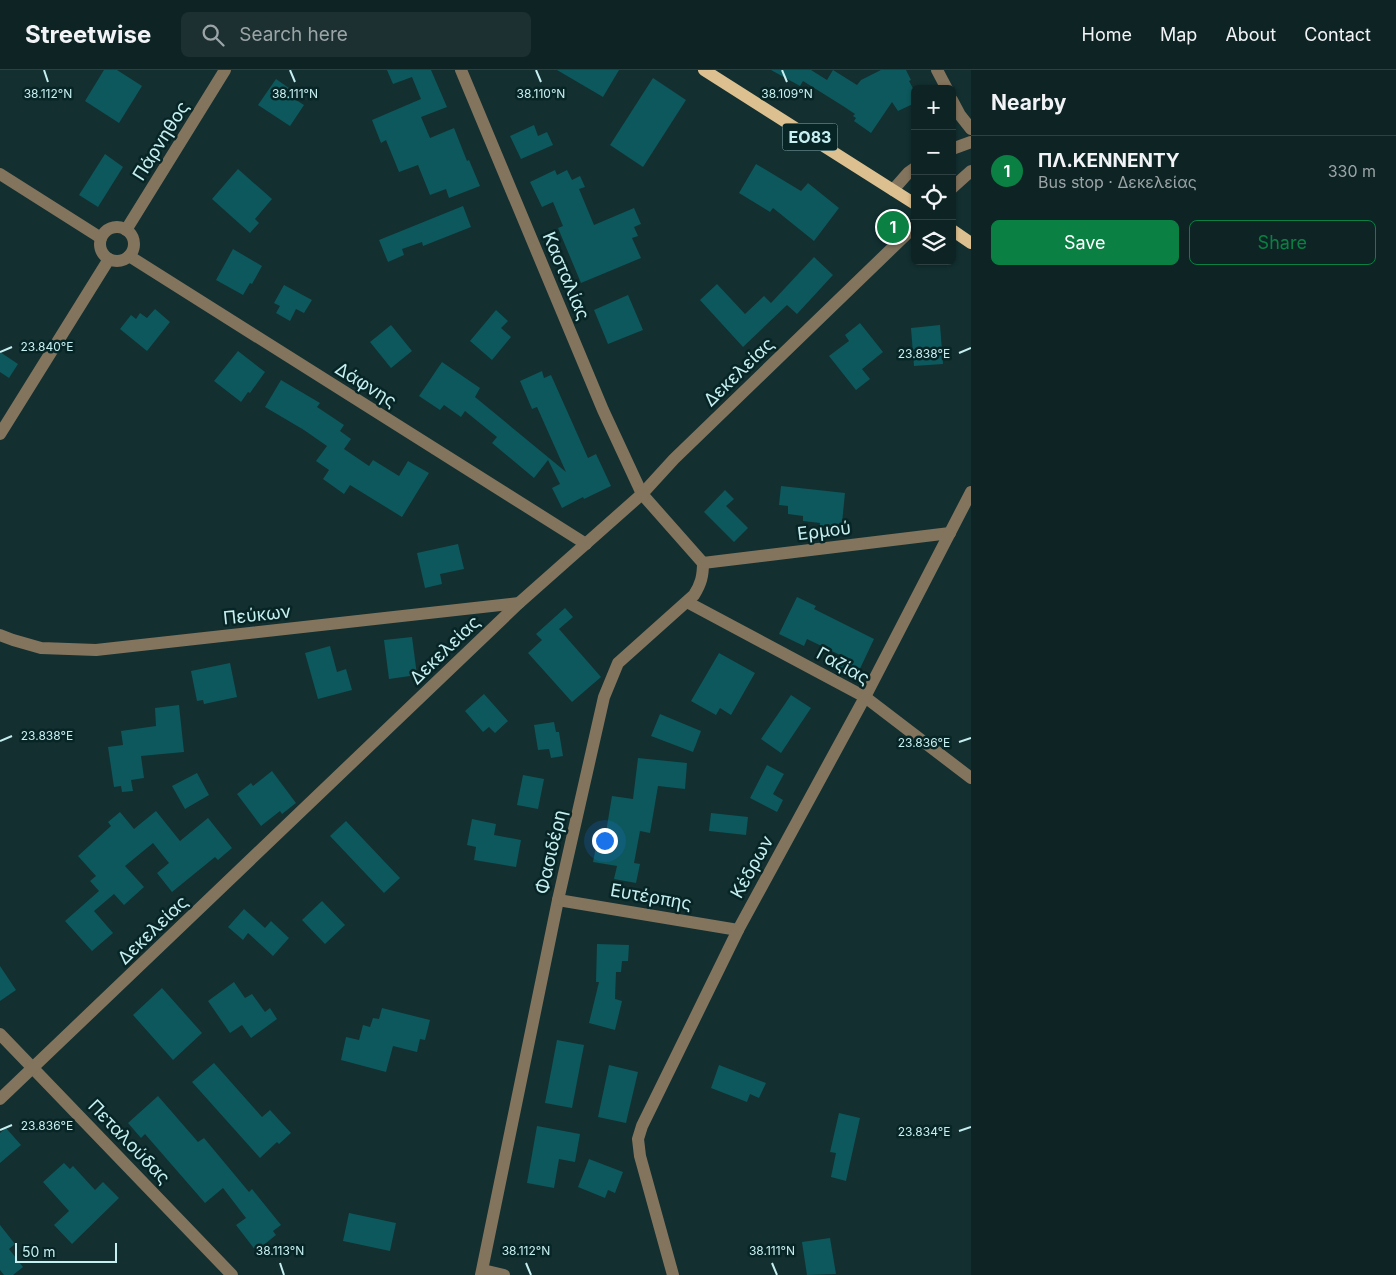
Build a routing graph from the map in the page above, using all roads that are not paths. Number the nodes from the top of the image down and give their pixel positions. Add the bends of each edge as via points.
1 (225, 70) edge
2 (461, 70) edge
3 (704, 70) edge
4 (937, 70) edge
5 (945, 85) edge
6 (956, 108) edge
7 (971, 129) edge
8 (971, 142) edge
9 (956, 148) edge
10 (911, 171) edge
11 (971, 171) edge
12 (0, 174) edge
13 (956, 184) edge
14 (893, 190) junction
15 (911, 201) edge
16 (126, 230) junction
17 (911, 230) edge
18 (956, 233) edge
19 (101, 238) junction
20 (971, 244) edge
21 (129, 256) junction
22 (109, 259) junction
23 (0, 434) edge
24 (971, 492) edge
25 (642, 494) junction
26 (950, 533) junction
27 (586, 544) junction
28 (703, 563) junction
29 (687, 602) junction
30 (518, 603) junction
31 (0, 635) edge
32 (865, 697) junction
33 (971, 778) edge
34 (558, 900) junction
35 (738, 930) junction
36 (0, 1034) edge
37 (33, 1068) junction
38 (0, 1099) edge
39 (482, 1272) edge
40 (232, 1275) edge
41 (504, 1275) edge
42 (673, 1275) edge

1 - 16 street, Πάρνηθος
2 - 25 street, Κασταλίας via 603,410
3 - 14 main road, ΕΟ83
4 - 5 street
6 - 7 street
8 - 9 street
10 - 14 street
11 - 13 street
12 - 19 street
14 - 15 main road, ΕΟ83
16 - 19 street via 114,227
16 - 21 street via 133,241
17 - 25 street, Δεκελείας via 674,459
18 - 20 main road
19 - 22 street via 100,246
21 - 22 street via 120,260
21 - 27 street, Δάφνης
22 - 23 street
24 - 26 street, Κέδρων
25 - 27 street, Δεκελείας
25 - 28 street
26 - 28 street, Ερμού
26 - 32 street, Κέδρων
27 - 30 street, Δεκελείας
28 - 29 street, Φασιδέρη via 700,586
29 - 32 street, Γαζίας
29 - 34 street, Φασιδέρη via 618,664 614,672 604,697
30 - 31 street, Πεύκων via 96,650 41,648
30 - 37 street, Δεκελείας
32 - 33 street, Γαζίας
32 - 35 street, Κέδρων
34 - 35 street, Ευτέρπης
34 - 39 street, Φασιδέρη
35 - 42 street, Κέδρων via 644,1119 638,1139
36 - 37 street, Πεταλούδας
37 - 38 street, Δεκελείας
37 - 40 street, Πεταλούδας
39 - 41 street

